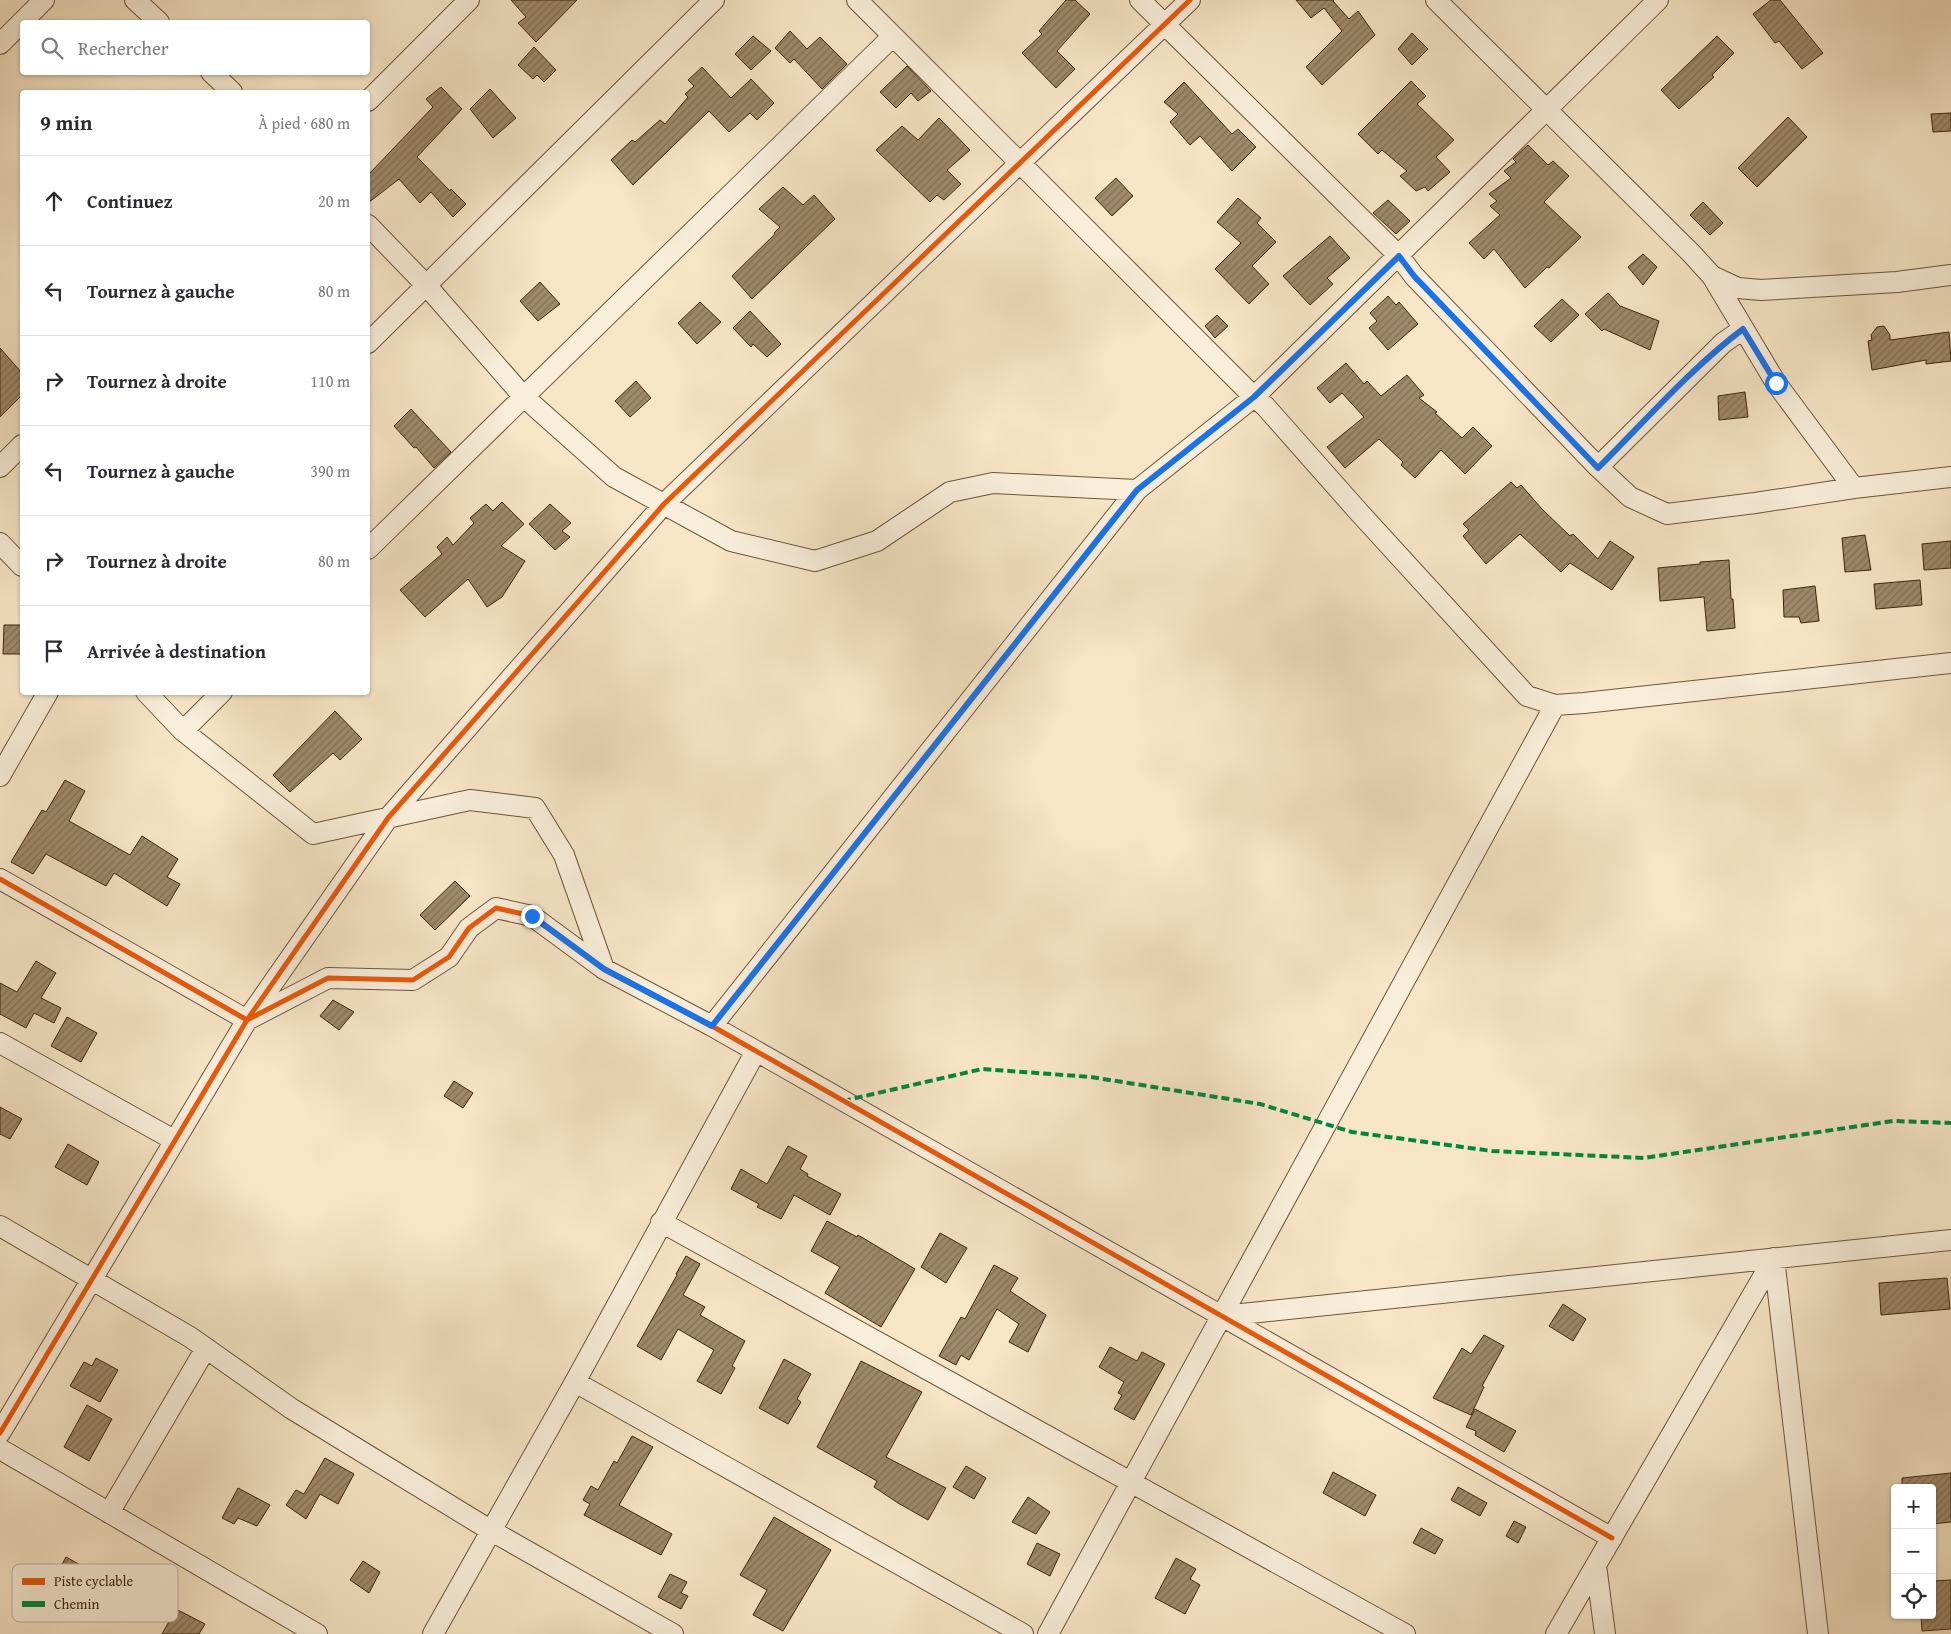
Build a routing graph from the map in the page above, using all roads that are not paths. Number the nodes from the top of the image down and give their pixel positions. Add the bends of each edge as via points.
1 (44, 0) edge
2 (135, 0) edge
3 (470, 0) edge
4 (714, 0) edge
5 (857, 0) edge
6 (1140, 0) edge
7 (1190, 0) edge
8 (1436, 0) edge
9 (1658, 0) edge
10 (24, 20) edge
11 (157, 20) edge
12 (20, 24) edge
13 (1164, 24) junction
14 (892, 36) junction
15 (0, 44) edge
16 (214, 75) edge
17 (230, 90) edge
18 (370, 99) edge
19 (1548, 110) junction
20 (1019, 163) junction
21 (370, 227) edge
22 (1399, 256) junction
23 (1951, 275) edge
24 (1712, 276) junction
25 (426, 285) junction
26 (1743, 329) junction
27 (370, 341) edge
28 (523, 396) junction
29 (1254, 397) junction
30 (20, 446) edge
31 (0, 467) edge
32 (1598, 468) junction
33 (1951, 477) edge
34 (1854, 488) junction
35 (1137, 490) junction
36 (664, 504) junction
37 (0, 543) edge
38 (370, 547) edge
39 (20, 564) edge
40 (1951, 663) edge
41 (46, 695) edge
42 (149, 695) edge
43 (219, 695) edge
44 (1555, 705) junction
45 (183, 731) junction
46 (0, 776) edge
47 (388, 818) junction
48 (0, 879) edge
49 (604, 969) junction
50 (247, 1020) junction
51 (712, 1026) junction
52 (0, 1043) edge
53 (756, 1051) junction
54 (174, 1140) junction
55 (661, 1222) junction
56 (0, 1226) edge
57 (1951, 1240) edge
58 (1774, 1258) junction
59 (91, 1279) junction
60 (1222, 1316) junction
61 (206, 1348) junction
62 (574, 1382) junction
63 (0, 1433) edge
64 (0, 1449) edge
65 (1131, 1482) junction
66 (109, 1513) junction
67 (490, 1530) junction
68 (1612, 1538) junction
69 (1596, 1565) junction
70 (317, 1634) edge
71 (433, 1634) edge
72 (673, 1634) edge
73 (1022, 1634) edge
74 (1048, 1634) edge
75 (1405, 1634) edge
76 (1556, 1634) edge
77 (1605, 1634) edge
78 (1818, 1634) edge

1 - 10 street
2 - 11 street
3 - 18 street
4 - 25 street
5 - 14 street
6 - 13 street
7 - 13 street
8 - 19 street
9 - 19 street
12 - 15 street
13 - 20 street
13 - 22 street
14 - 20 street
14 - 28 street
16 - 17 street
19 - 22 street
19 - 24 street
20 - 29 street
20 - 36 street
21 - 25 street
22 - 29 street
22 - 32 street via 1414,276
23 - 24 street via 1897,282 1761,290 1738,288
24 - 26 street
25 - 27 street
25 - 28 street
26 - 32 street via 1717,350
26 - 34 street via 1776,383
28 - 36 street via 614,477
28 - 38 street
29 - 35 street
29 - 44 street via 1527,696
30 - 31 street
32 - 34 street via 1630,497 1667,514
33 - 34 street
35 - 36 street via 993,483 950,492 877,541 815,561 731,541
35 - 51 street
36 - 47 street
37 - 39 street
40 - 44 street via 1777,684
41 - 46 street
42 - 45 street
43 - 45 street
44 - 60 street
45 - 47 street via 313,834
47 - 49 street via 470,800 535,808 564,855
47 - 50 street
48 - 50 street
49 - 50 street via 532,916 496,908 469,928 448,958 413,980 328,978
49 - 51 street
50 - 54 street
51 - 53 street
52 - 54 street
53 - 55 street
53 - 60 street
54 - 59 street
55 - 62 street
55 - 65 street
56 - 59 street
57 - 58 street
58 - 60 street
58 - 68 street
58 - 78 street
59 - 61 street
59 - 63 street
60 - 65 street
60 - 68 street
61 - 66 street
61 - 67 street via 292,1409
62 - 67 street
62 - 73 street
64 - 66 street
65 - 74 street
65 - 75 street
66 - 70 street
67 - 71 street
67 - 72 street
68 - 69 street
69 - 76 street
69 - 77 street

